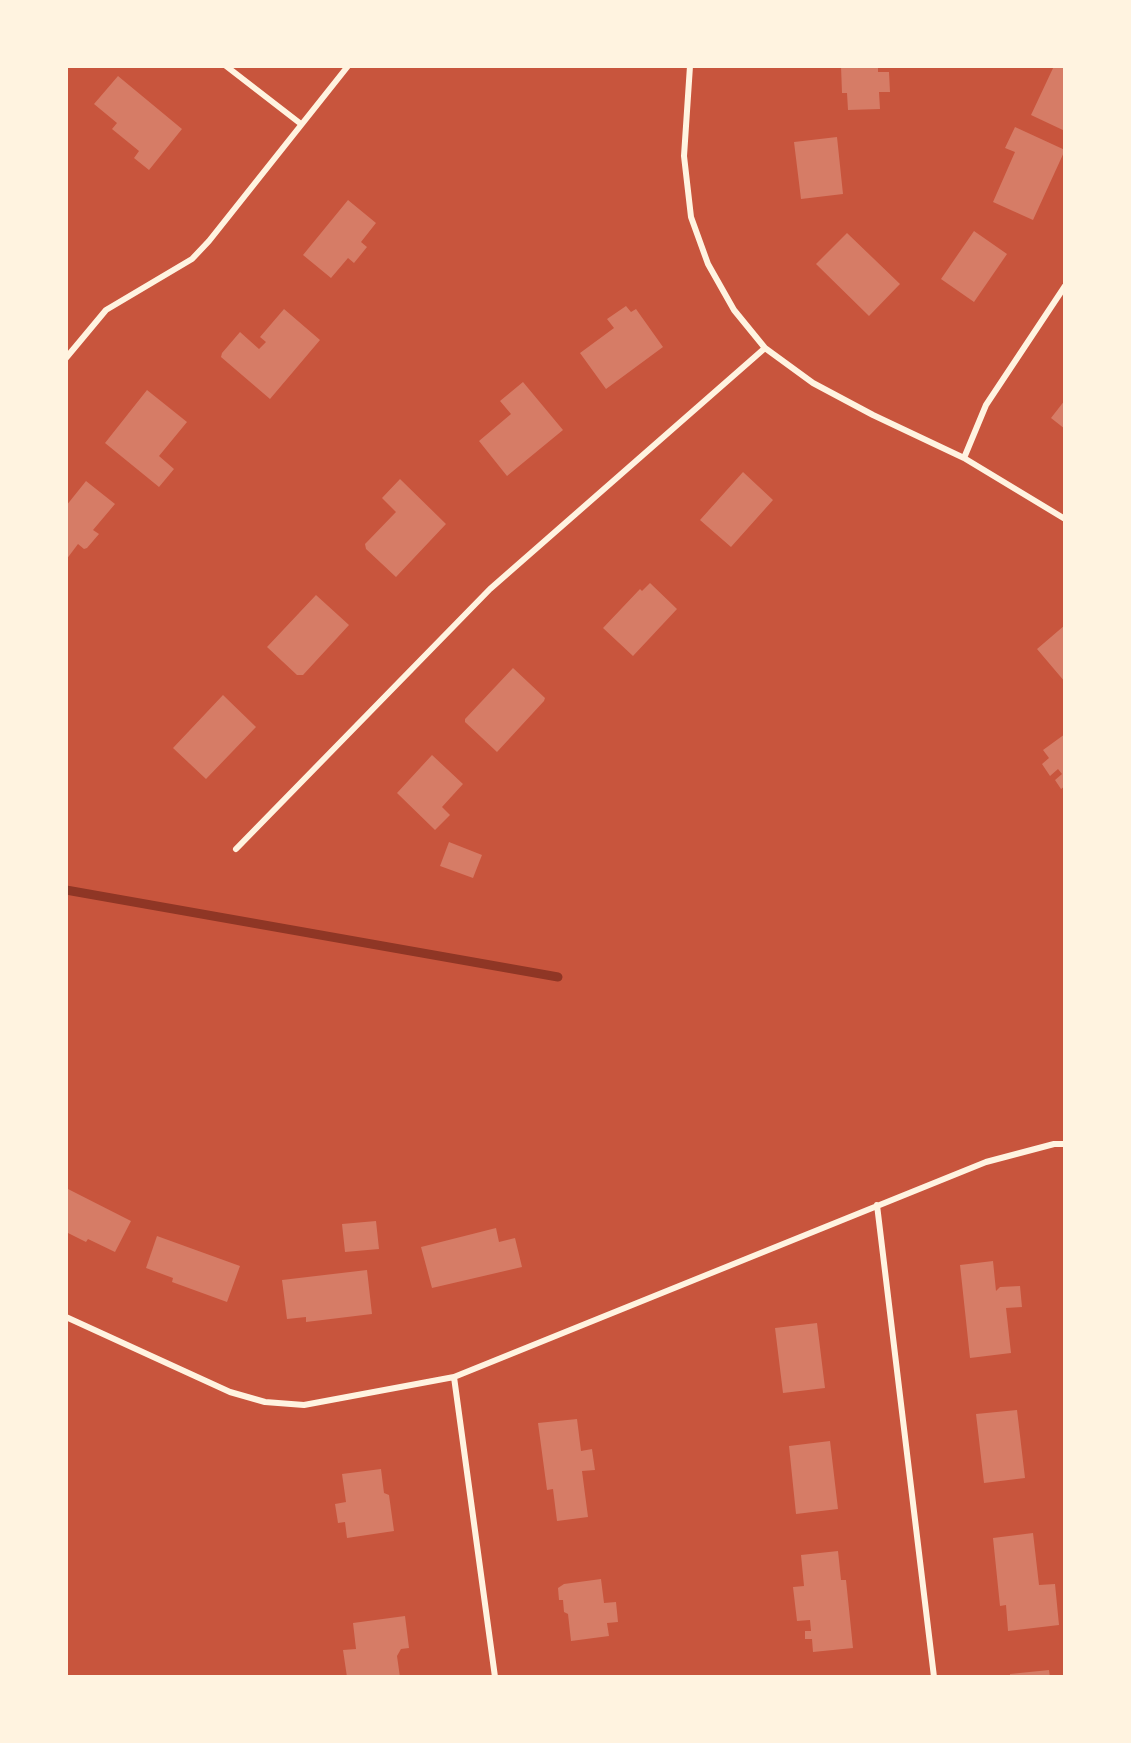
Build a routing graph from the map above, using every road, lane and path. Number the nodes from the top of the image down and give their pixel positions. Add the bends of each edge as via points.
1 (226, 66) edge
2 (348, 66) edge
3 (690, 66) edge
4 (301, 124) junction
5 (1065, 286) edge
6 (765, 348) junction
7 (66, 358) edge
8 (964, 458) junction
9 (1065, 519) edge
10 (236, 849) dead end
11 (1065, 1144) edge
12 (877, 1205) junction
13 (66, 1317) edge
14 (454, 1377) junction
15 (495, 1677) edge
16 (934, 1677) edge

1 - 4 street
2 - 4 street
3 - 6 street via 684,156 691,217 708,264 734,310
4 - 7 street via 192,259 106,310
5 - 8 street via 986,405
6 - 8 street via 813,383
6 - 10 street via 490,589
8 - 9 street
11 - 12 street via 986,1162
12 - 14 street
12 - 16 street
13 - 14 street via 230,1392 265,1402 304,1405
14 - 15 street

